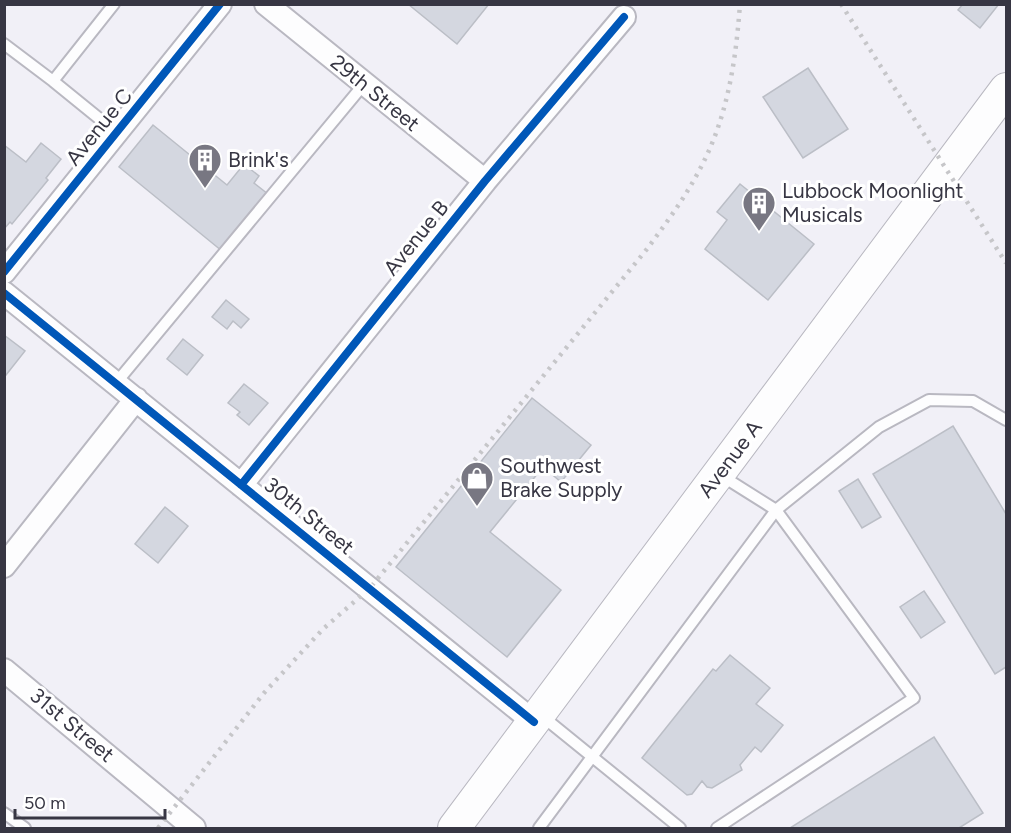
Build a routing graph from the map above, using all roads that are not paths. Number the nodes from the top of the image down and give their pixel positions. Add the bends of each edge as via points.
1 (114, 4) edge
2 (220, 4) edge
3 (266, 4) edge
4 (624, 17) dead end
5 (4, 44) edge
6 (53, 81) junction
7 (364, 84) junction
8 (1006, 89) edge
9 (117, 133) junction
10 (485, 181) junction
11 (4, 272) edge
12 (4, 293) edge
13 (116, 383) junction
14 (136, 399) junction
15 (1006, 420) edge
16 (719, 474) junction
17 (241, 485) junction
18 (776, 510) junction
19 (4, 566) edge
20 (4, 669) edge
21 (537, 718) junction
22 (592, 757) junction
23 (4, 813) edge
24 (25, 828) edge
25 (194, 828) edge
26 (454, 828) edge
27 (539, 828) edge
28 (680, 828) edge
29 (717, 828) edge

1 - 6 lane
2 - 9 street, Avenue C
3 - 7 street, 29th Street
4 - 10 street, Avenue B
5 - 6 lane
6 - 9 lane
7 - 10 street, 29th Street
7 - 13 lane
8 - 16 main road, Avenue A
9 - 11 street, Avenue C
10 - 17 street, Avenue B
12 - 13 street, 30th Street
13 - 14 street, 30th Street
14 - 17 street, 30th Street
14 - 19 street
15 - 18 lane via 973,401 929,400 879,427
16 - 18 lane
16 - 21 main road, Avenue A
17 - 21 street, 30th Street
18 - 22 lane
18 - 29 lane via 914,698
20 - 25 street, 31st Street
21 - 22 lane
21 - 26 main road, Avenue A
22 - 27 lane
22 - 28 lane
23 - 24 lane

